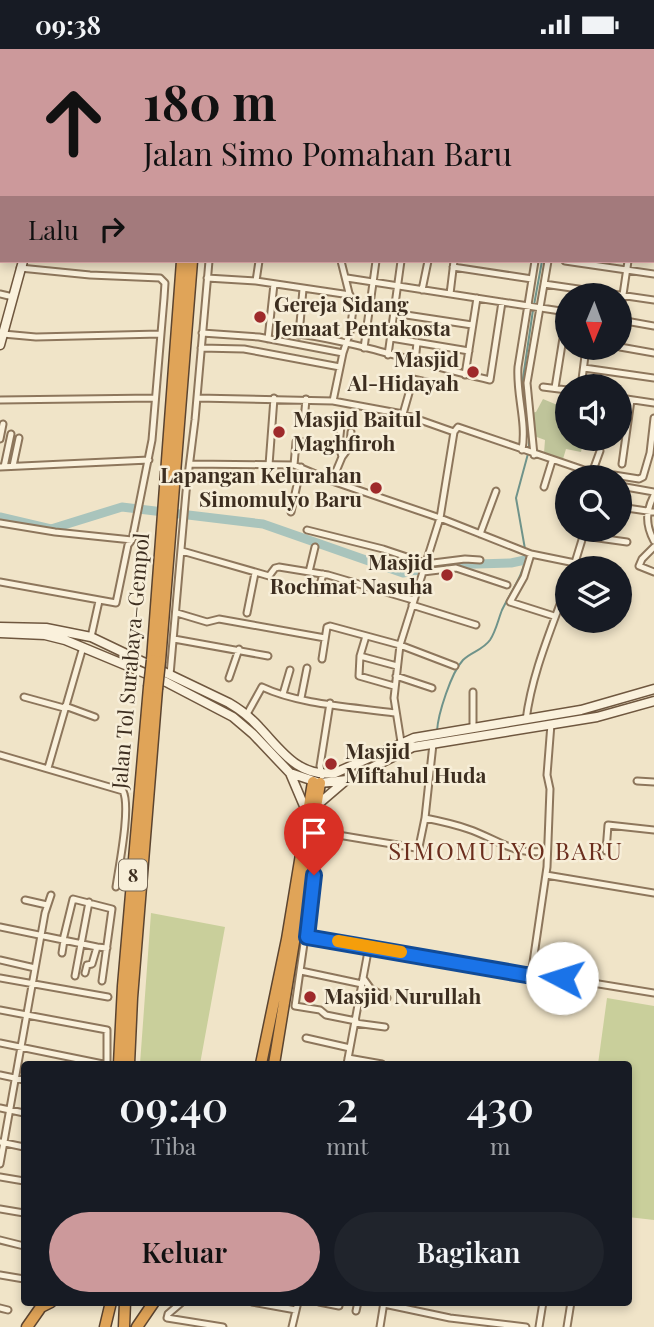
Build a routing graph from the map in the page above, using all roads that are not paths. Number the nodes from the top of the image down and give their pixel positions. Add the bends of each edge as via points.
1 (182, 263) edge
2 (192, 263) edge
3 (209, 263) edge
4 (259, 263) edge
5 (342, 263) edge
6 (376, 263) edge
7 (401, 263) edge
8 (428, 263) edge
9 (535, 263) edge
10 (548, 263) edge
11 (579, 263) edge
12 (628, 263) edge
13 (453, 264) edge
14 (22, 265) edge
15 (626, 270) junction
16 (654, 274) edge
17 (207, 278) junction
18 (346, 278) junction
19 (532, 279) junction
20 (256, 281) junction
21 (373, 281) junction
22 (624, 283) edge
23 (274, 284) junction
24 (544, 284) junction
25 (397, 285) junction
26 (555, 285) edge
27 (303, 289) junction
28 (422, 290) junction
29 (450, 294) junction
30 (0, 295) edge
31 (350, 295) junction
32 (632, 296) edge
33 (13, 297) junction
34 (477, 298) junction
35 (654, 300) edge
36 (502, 302) junction
37 (533, 307) junction
38 (555, 310) edge
39 (393, 313) junction
40 (632, 320) edge
41 (472, 325) junction
42 (654, 326) edge
43 (202, 333) junction
44 (160, 334) junction
45 (299, 334) junction
46 (391, 338) junction
47 (268, 339) junction
48 (1, 340) edge
49 (417, 342) junction
50 (347, 343) junction
51 (297, 345) junction
52 (201, 348) junction
53 (364, 348) junction
54 (632, 349) edge
55 (469, 351) junction
56 (343, 353) junction
57 (654, 353) edge
58 (388, 355) junction
59 (584, 361) edge
60 (415, 363) junction
61 (340, 367) junction
62 (583, 367) junction
63 (582, 374) edge
64 (465, 375) junction
65 (654, 379) edge
66 (439, 385) dead end
67 (543, 387) dead end
68 (555, 388) edge
69 (155, 398) junction
70 (197, 398) junction
71 (274, 398) junction
72 (0, 400) edge
73 (306, 400) junction
74 (632, 400) edge
75 (334, 401) junction
76 (654, 403) edge
77 (403, 414) junction
78 (654, 418) edge
79 (304, 421) dead end
80 (3, 424) dead end
81 (341, 425) dead end
82 (351, 432) dead end
83 (454, 432) junction
84 (11, 434) dead end
85 (19, 438) dead end
86 (0, 439) edge
87 (309, 442) dead end
88 (523, 451) junction
89 (624, 451) edge
90 (533, 455) junction
91 (342, 457) junction
92 (149, 460) junction
93 (552, 461) junction
94 (191, 464) junction
95 (622, 464) dead end
96 (269, 465) junction
97 (563, 465) edge
98 (13, 466) junction
99 (298, 466) junction
100 (2, 467) edge
101 (632, 478) edge
102 (332, 481) junction
103 (544, 487) dead end
104 (632, 488) edge
105 (496, 491) dead end
106 (654, 493) edge
107 (632, 508) edge
108 (647, 510) junction
109 (167, 512) junction
110 (291, 512) dead end
111 (654, 512) edge
112 (440, 518) junction
113 (0, 523) edge
114 (651, 527) edge
115 (307, 530) dead end
116 (480, 534) junction
117 (132, 540) junction
118 (654, 541) edge
119 (315, 547) dead end
120 (654, 547) edge
121 (182, 551) junction
122 (527, 552) junction
123 (480, 560) dead end
124 (555, 560) edge
125 (424, 567) junction
126 (309, 572) junction
127 (654, 572) edge
128 (255, 573) junction
129 (323, 574) junction
130 (0, 582) edge
131 (507, 585) dead end
132 (318, 592) dead end
133 (99, 601) junction
134 (412, 603) junction
135 (177, 613) junction
136 (247, 613) dead end
137 (554, 616) joint
138 (476, 625) dead end
139 (0, 627) edge
140 (46, 631) junction
141 (0, 633) edge
142 (366, 636) junction
143 (91, 637) junction
144 (325, 638) junction
145 (174, 639) junction
146 (83, 645) junction
147 (400, 645) junction
148 (239, 649) junction
149 (268, 656) dead end
150 (360, 656) junction
151 (321, 659) dead end
152 (397, 666) junction
153 (455, 666) dead end
154 (307, 668) dead end
155 (289, 670) dead end
156 (170, 675) junction
157 (396, 676) junction
158 (229, 678) dead end
159 (394, 686) junction
160 (153, 688) junction
161 (432, 688) dead end
162 (654, 689) edge
163 (473, 692) dead end
164 (283, 694) junction
165 (23, 697) dead end
166 (301, 698) junction
167 (654, 701) edge
168 (330, 703) junction
169 (606, 704) junction
170 (64, 707) junction
171 (395, 713) junction
172 (247, 714) junction
173 (605, 715) junction
174 (95, 717) dead end
175 (526, 720) junction
176 (551, 725) junction
177 (473, 727) junction
178 (400, 740) junction
179 (433, 744) junction
180 (0, 755) edge
181 (48, 768) junction
182 (290, 773) junction
183 (318, 775) junction
184 (347, 780) junction
185 (637, 781) dead end
186 (654, 782) edge
187 (316, 806) junction
188 (307, 813) junction
189 (425, 818) junction
190 (654, 830) edge
191 (312, 831) junction
192 (547, 851) junction
193 (607, 851) dead end
194 (546, 876) junction
195 (116, 887) dead end
196 (654, 893) edge
197 (51, 895) dead end
198 (25, 900) dead end
199 (89, 902) junction
200 (47, 905) junction
201 (0, 927) edge
202 (42, 936) junction
203 (307, 937) junction
204 (291, 939) junction
205 (64, 940) junction
206 (81, 944) junction
207 (369, 946) junction
208 (97, 947) junction
209 (107, 948) junction
210 (62, 953) dead end
211 (0, 960) edge
212 (35, 968) junction
213 (301, 971) junction
214 (85, 973) dead end
215 (75, 976) dead end
216 (531, 976) junction
217 (0, 978) edge
218 (102, 981) dead end
219 (363, 981) junction
220 (33, 984) junction
221 (654, 993) edge
222 (108, 997) dead end
223 (387, 998) dead end
224 (0, 1010) edge
225 (27, 1016) junction
226 (355, 1022) junction
227 (385, 1027) dead end
228 (306, 1038) dead end
229 (0, 1044) edge
230 (21, 1048) junction
231 (350, 1048) junction
232 (89, 1061) edge
233 (105, 1061) edge
234 (119, 1061) edge
235 (129, 1061) edge
236 (262, 1061) edge
237 (274, 1061) edge
238 (348, 1061) edge
239 (0, 1075) edge
240 (16, 1079) junction
241 (21, 1080) edge
242 (0, 1108) edge
243 (10, 1110) junction
244 (21, 1112) edge
245 (2, 1143) edge
246 (21, 1146) edge
247 (0, 1164) edge
248 (0, 1177) edge
249 (21, 1180) edge
250 (0, 1209) edge
251 (21, 1212) edge
252 (0, 1240) edge
253 (21, 1245) edge
254 (0, 1275) edge
255 (21, 1278) edge
256 (36, 1306) edge
257 (43, 1306) edge
258 (111, 1306) edge
259 (112, 1306) edge
260 (125, 1306) edge
261 (151, 1306) edge
262 (177, 1306) edge
263 (274, 1306) edge
264 (297, 1306) edge
265 (357, 1306) edge
266 (384, 1306) edge
267 (397, 1306) edge
268 (543, 1306) edge
269 (570, 1306) edge
270 (0, 1308) edge
271 (8, 1310) dead end
272 (296, 1310) junction
273 (356, 1311) dead end
274 (20, 1327) edge
275 (27, 1327) edge
276 (105, 1327) edge
277 (112, 1327) edge
278 (124, 1327) edge
279 (137, 1327) edge
280 (223, 1327) edge
281 (292, 1327) edge
282 (380, 1327) edge
283 (526, 1327) edge
284 (540, 1327) edge
285 (567, 1327) edge

1 - 109 highway, Jalan Tol Surabaya–Gempol / 8
2 - 109 highway, Jalan Tol Surabaya–Gempol / 8
3 - 17 street
4 - 20 street
5 - 18 street
6 - 21 street
7 - 25 street
8 - 28 street
9 - 19 street
10 - 24 street
11 - 15 street
12 - 15 street
13 - 19 street
13 - 29 street
14 - 33 main road
14 - 44 street via 163,279
15 - 16 street
15 - 22 street
17 - 20 street
17 - 43 street
18 - 21 street
18 - 31 street
19 - 37 street
20 - 23 street
21 - 25 street
21 - 53 street
23 - 27 street
23 - 47 street
24 - 26 street
24 - 37 street
25 - 28 street
25 - 39 street
27 - 31 street
27 - 45 street
28 - 29 street
29 - 34 street
30 - 33 street
31 - 50 street via 353,310
32 - 35 street
33 - 48 main road
34 - 36 street
34 - 41 street
36 - 37 street
36 - 64 street via 490,380
37 - 38 street
37 - 88 street via 517,382
37 - 90 street via 527,383
39 - 41 street
39 - 46 street
40 - 42 street
41 - 55 street
43 - 47 street
43 - 52 street
44 - 48 street
44 - 69 street
45 - 50 street
45 - 51 street
46 - 49 street
46 - 58 street
47 - 51 street
49 - 55 street
49 - 60 street
50 - 53 street
50 - 56 street
51 - 56 street
52 - 61 street via 244,349
52 - 70 street
53 - 58 street
54 - 57 street
55 - 64 street
56 - 61 street
58 - 60 street
59 - 62 street
60 - 64 street
61 - 75 street
62 - 63 street
62 - 65 street
66 - 77 street via 413,379
67 - 68 street
69 - 72 street
69 - 92 street
70 - 71 street
70 - 94 street
71 - 73 street
71 - 96 street
73 - 75 street
73 - 79 street
74 - 76 street
75 - 77 street
77 - 83 street
78 - 101 street via 643,477
80 - 86 street
81 - 91 street
82 - 91 street via 350,446
83 - 88 street via 458,427
83 - 112 street
84 - 100 street
85 - 98 street
87 - 99 street via 296,442
88 - 90 street
89 - 95 street
90 - 93 street
91 - 102 street
92 - 98 street
92 - 117 street
93 - 97 street
93 - 103 street
94 - 96 street
94 - 121 street
96 - 99 street
98 - 100 street
99 - 102 street
99 - 110 street
102 - 112 street
104 - 106 street
105 - 116 street
106 - 108 street
107 - 108 street
108 - 111 street
108 - 114 street
109 - 160 highway, Jalan Tol Surabaya–Gempol / 8, bridge
112 - 116 street
112 - 125 street
113 - 117 street
114 - 118 street
115 - 125 street via 383,549
116 - 122 street
117 - 133 street via 115,603
119 - 126 street
120 - 127 street via 639,566
121 - 128 street
121 - 135 street
122 - 124 street
122 - 137 street via 524,577 510,601
123 - 125 street
125 - 131 street via 456,568
125 - 134 street
126 - 128 street via 279,567 271,576
126 - 129 street
128 - 136 street
129 - 132 street
129 - 134 street
130 - 133 street
133 - 143 street
134 - 138 street
134 - 147 street
135 - 144 street via 207,622 219,619
135 - 145 street
137 - 175 street
139 - 140 main road
140 - 141 main road
140 - 143 main road
140 - 146 main road
142 - 144 street via 328,626
142 - 147 street
142 - 150 street
143 - 156 main road
144 - 151 street
145 - 148 street
145 - 156 street
146 - 170 street
146 - 182 main road via 217,707 253,734
147 - 152 street
147 - 153 street
148 - 149 street
148 - 158 street
150 - 152 street
150 - 159 street via 359,676
152 - 157 street
154 - 166 street
155 - 164 street
156 - 172 main road
157 - 159 street
157 - 161 street
159 - 171 street
160 - 234 highway, Jalan Tol Surabaya–Gempol / 8
160 - 235 highway, Jalan Tol Surabaya–Gempol / 8
162 - 169 main road
163 - 177 street
164 - 166 street
164 - 172 street via 261,688
165 - 170 street
166 - 168 street
167 - 173 main road
168 - 171 street
168 - 183 street
169 - 173 main road
169 - 175 main road
170 - 174 street
170 - 181 street
171 - 178 street
172 - 183 main road via 293,763
173 - 176 main road
175 - 177 main road
176 - 179 main road
176 - 192 street
177 - 178 main road
178 - 183 main road via 335,773
179 - 184 main road via 405,750
179 - 189 street
180 - 181 street
181 - 195 street via 125,793
182 - 183 main road
182 - 188 main road
183 - 184 main road
183 - 187 highway
183 - 188 highway
184 - 187 main road
185 - 186 street
187 - 191 highway
188 - 191 highway
189 - 191 street via 416,848
189 - 192 street via 469,829 513,849
190 - 193 street via 608,825
191 - 203 street
191 - 204 highway
192 - 194 street
194 - 196 street
194 - 216 street
197 - 200 street
198 - 200 street
199 - 205 street via 73,899
199 - 206 street
199 - 209 street via 112,909
200 - 202 street
201 - 202 street
202 - 205 street
202 - 212 street
203 - 207 street
203 - 213 street
204 - 236 highway
204 - 237 highway
205 - 206 street
205 - 210 street
206 - 208 street
206 - 215 street
207 - 216 street
207 - 219 street
208 - 209 street
208 - 214 street
209 - 218 street
211 - 212 street
212 - 220 street
213 - 219 street
213 - 226 street via 296,1006
216 - 221 street
217 - 220 street
219 - 223 street
219 - 226 street
220 - 222 street
220 - 225 street
224 - 225 street
225 - 230 street
225 - 233 street via 107,1030
226 - 227 street
226 - 231 street
228 - 231 street
229 - 230 street
230 - 232 street
230 - 240 street
231 - 238 street
239 - 240 street
240 - 241 street
240 - 243 street
242 - 243 street
243 - 244 street
243 - 245 street
245 - 246 street
245 - 247 street
248 - 249 street
250 - 251 street
252 - 253 street
254 - 255 street
256 - 274 highway
257 - 275 highway
258 - 276 highway
259 - 277 highway
260 - 278 highway
261 - 279 highway
262 - 280 street via 168,1314 169,1319
263 - 272 street
264 - 272 street
265 - 273 street
266 - 282 street
267 - 283 street
268 - 284 street
269 - 285 street
270 - 271 street
272 - 281 street

